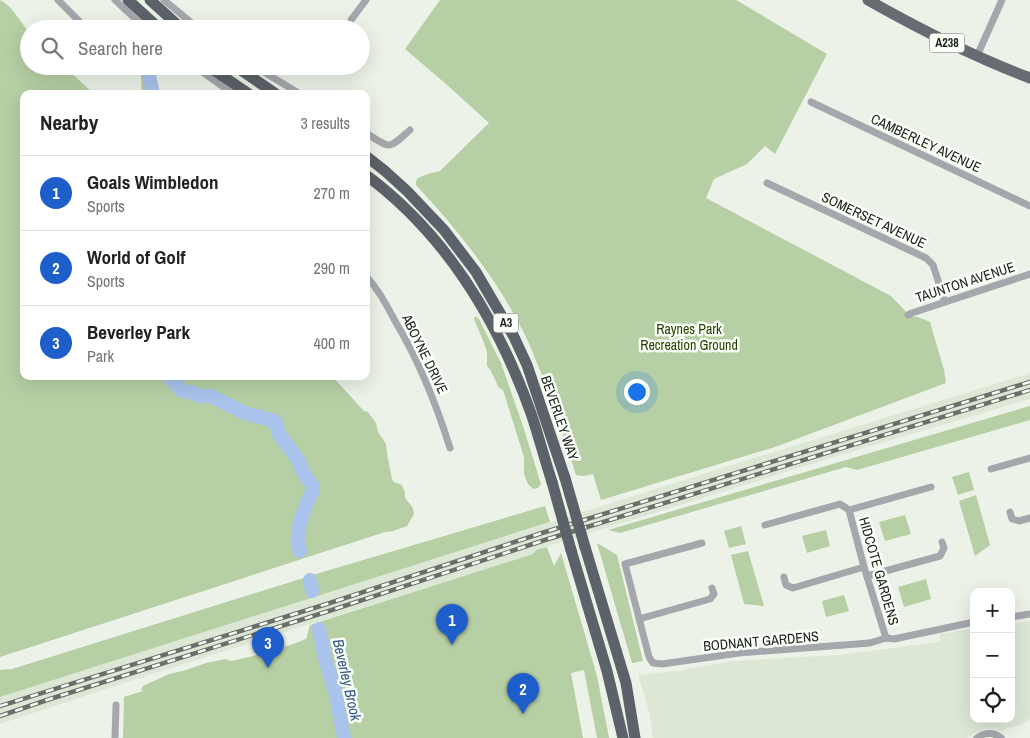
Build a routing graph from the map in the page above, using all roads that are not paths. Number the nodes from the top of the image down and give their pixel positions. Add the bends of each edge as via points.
1 (58, 0) edge
2 (115, 0) edge
3 (128, 0) edge
4 (150, 0) edge
5 (164, 0) edge
6 (366, 0) edge
7 (868, 0) edge
8 (1002, 0) edge
9 (79, 20) edge
10 (136, 20) edge
11 (150, 20) edge
12 (172, 20) edge
13 (188, 20) edge
14 (351, 20) dead end
15 (977, 56) junction
16 (207, 75) edge
17 (222, 75) edge
18 (248, 75) edge
19 (269, 75) edge
20 (1030, 78) edge
21 (227, 90) edge
22 (244, 90) edge
23 (270, 90) edge
24 (293, 90) edge
25 (810, 102) dead end
26 (410, 130) dead end
27 (370, 135) edge
28 (370, 159) edge
29 (370, 178) edge
30 (767, 183) dead end
31 (1030, 206) edge
32 (1030, 274) edge
33 (370, 282) edge
34 (945, 302) junction
35 (908, 315) dead end
36 (450, 448) dead end
37 (1030, 458) edge
38 (991, 469) dead end
39 (931, 487) dead end
40 (849, 510) junction
41 (1010, 512) dead end
42 (1030, 518) edge
43 (765, 525) dead end
44 (942, 542) dead end
45 (702, 543) dead end
46 (864, 567) junction
47 (867, 576) junction
48 (784, 577) dead end
49 (712, 588) dead end
50 (1030, 614) edge
51 (1015, 616) edge
52 (639, 618) junction
53 (970, 623) edge
54 (886, 638) junction
55 (607, 671) junction
56 (626, 683) junction
57 (116, 705) dead end
58 (115, 738) edge
59 (616, 738) edge
60 (623, 738) edge
61 (635, 738) edge
62 (643, 738) edge
63 (977, 738) edge
64 (1001, 738) edge

1 - 9 street
2 - 10 street
3 - 11 highway
4 - 12 highway
5 - 13 street
6 - 14 street
7 - 15 main road, A238
8 - 15 street
15 - 20 main road, A238
16 - 21 street
17 - 22 highway
18 - 23 highway
19 - 24 street
25 - 31 street, CAMBERLEY AVENUE
26 - 27 street via 390,146
28 - 56 highway, BEVERLEY WAY / A3, bridge via 407,191 444,230 476,272 514,337 565,478
29 - 55 highway, BEVERLEY WAY / A3, bridge via 397,200 434,239 476,295 514,370 532,416
30 - 34 street, SOMERSET AVENUE via 926,258 933,265
32 - 34 street, TAUNTON AVENUE
33 - 36 street, ABOYNE DRIVE via 417,361
34 - 35 street, TAUNTON AVENUE
37 - 38 street
39 - 40 street
40 - 43 street via 840,504
40 - 46 street, HIDCOTE GARDENS
41 - 42 street via 1012,519
44 - 47 street via 944,548 940,556
45 - 52 street, BODNANT GARDENS via 625,564
46 - 47 street, HIDCOTE GARDENS
46 - 48 street via 793,588 786,585
47 - 54 street, HIDCOTE GARDENS
49 - 52 street via 714,594 710,599
50 - 51 street
52 - 54 street, BODNANT GARDENS via 649,657 653,663 662,664 739,653 870,644
53 - 54 street, BODNANT GARDENS
55 - 59 highway
55 - 60 highway, BEVERLEY WAY / A3
56 - 61 highway, BEVERLEY WAY / A3
56 - 62 highway
57 - 58 street
63 - 64 street via 988,733

